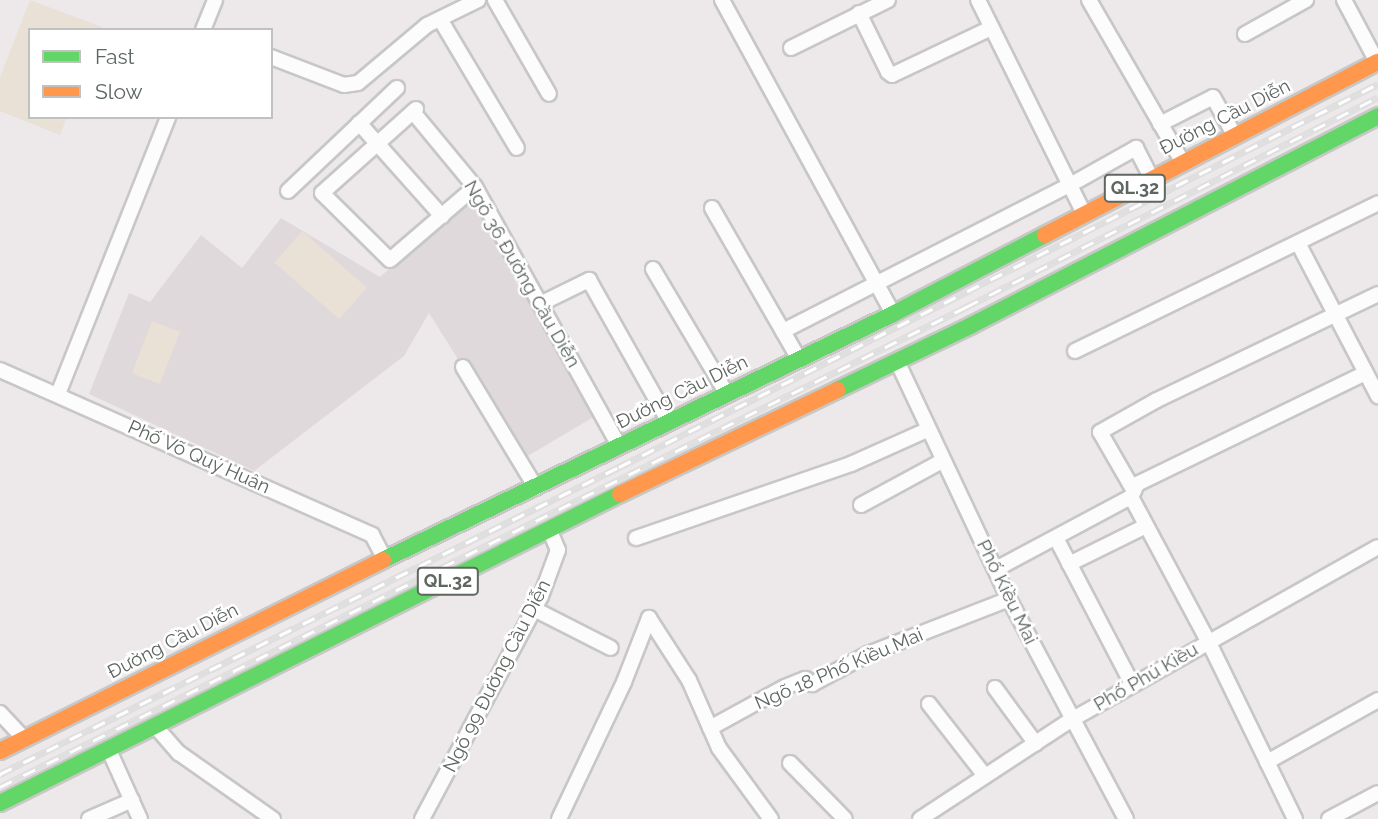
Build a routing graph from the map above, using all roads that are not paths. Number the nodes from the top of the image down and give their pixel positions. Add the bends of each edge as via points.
1 (215, 0) edge
2 (478, 0) edge
3 (495, 0) edge
4 (722, 0) edge
5 (888, 0) edge
6 (978, 0) edge
7 (1089, 0) edge
8 (1306, 0) edge
9 (1344, 0) edge
10 (859, 13) junction
11 (440, 19) junction
12 (204, 28) edge
13 (991, 28) junction
14 (1245, 34) dead end
15 (791, 48) dead end
16 (273, 58) edge
17 (1377, 62) edge
18 (397, 88) dead end
19 (549, 93) dead end
20 (1378, 116) edge
21 (167, 119) edge
22 (359, 123) junction
23 (1160, 124) junction
24 (1235, 136) junction
25 (377, 142) junction
26 (517, 148) dead end
27 (1182, 163) junction
28 (1152, 179) junction
29 (1070, 186) junction
30 (475, 187) junction
31 (288, 191) dead end
32 (1378, 203) edge
33 (712, 208) dead end
34 (1084, 214) junction
35 (442, 216) junction
36 (1298, 243) junction
37 (653, 269) dead end
38 (877, 284) junction
39 (1378, 294) edge
40 (540, 304) junction
41 (893, 314) junction
42 (1336, 316) junction
43 (783, 331) junction
44 (1075, 351) dead end
45 (799, 359) junction
46 (897, 361) junction
47 (463, 367) dead end
48 (0, 370) edge
49 (1366, 373) junction
50 (58, 394) junction
51 (727, 394) junction
52 (1378, 396) edge
53 (687, 413) junction
54 (669, 422) junction
55 (928, 430) junction
56 (620, 446) junction
57 (706, 453) junction
58 (942, 461) junction
59 (536, 488) junction
60 (1133, 494) junction
61 (861, 505) dead end
62 (1146, 526) junction
63 (550, 531) junction
64 (636, 538) dead end
65 (1056, 538) junction
66 (1378, 547) edge
67 (385, 559) junction
68 (1069, 564) junction
69 (996, 569) junction
70 (1009, 599) junction
71 (534, 609) junction
72 (1208, 641) junction
73 (611, 649) dead end
74 (1132, 684) junction
75 (995, 688) dead end
76 (1378, 700) edge
77 (929, 704) dead end
78 (0, 713) edge
79 (1071, 720) junction
80 (156, 727) junction
81 (710, 728) junction
82 (24, 739) junction
83 (1036, 744) junction
84 (109, 750) junction
85 (0, 751) edge
86 (1267, 762) junction
87 (790, 763) dead end
88 (985, 776) junction
89 (1378, 793) edge
90 (132, 800) junction
91 (0, 803) edge
92 (930, 816) edge
93 (89, 819) edge
94 (140, 819) edge
95 (273, 819) edge
96 (422, 819) edge
97 (559, 819) edge
98 (771, 819) edge
99 (845, 819) edge
100 (1126, 819) edge
101 (1296, 819) edge
102 (1329, 819) edge

1 - 12 street
2 - 11 street
3 - 19 street
4 - 38 street
5 - 10 street
6 - 13 street
7 - 23 street
8 - 14 street
9 - 17 street
10 - 13 street via 892,75
10 - 15 street
11 - 16 street via 393,51 358,83 344,85
11 - 26 street
13 - 29 street
17 - 24 highway, Đường Cầu Diễn / QL.32
18 - 22 street
20 - 46 highway, QL.32
21 - 50 street
22 - 25 street
22 - 31 street
23 - 24 street via 1213,97
23 - 27 street
24 - 27 highway, Đường Cầu Diễn / QL.32
25 - 30 street, Ngõ 36 Đường Cầu Diễn via 414,110
25 - 35 street
25 - 35 street via 322,193 390,260
27 - 28 highway, Đường Cầu Diễn / QL.32
28 - 29 street via 1136,148
28 - 34 highway, Đường Cầu Diễn / QL.32
29 - 34 street
29 - 38 street
30 - 35 street
30 - 40 street, Ngõ 36 Đường Cầu Diễn
32 - 36 street
33 - 43 street
34 - 41 highway, Đường Cầu Diễn / QL.32
36 - 42 street
36 - 44 street
37 - 51 street
38 - 41 street
38 - 43 street
39 - 42 street
40 - 54 street via 589,280
40 - 56 street, Ngõ 36 Đường Cầu Diễn
41 - 45 highway, Đường Cầu Diễn / QL.32
42 - 49 street
42 - 60 street via 1157,400 1100,432
43 - 45 street
45 - 51 highway, Đường Cầu Diễn / QL.32
46 - 55 street, Phố Kiều Mai
46 - 57 highway, QL.32
47 - 59 street
48 - 50 street, Phố Võ Quý Huân
49 - 52 street
49 - 60 street via 1138,484
50 - 67 street, Phố Võ Quý Huân via 372,535
51 - 53 highway, Đường Cầu Diễn / QL.32
53 - 54 highway, Đường Cầu Diễn / QL.32
53 - 57 highway
54 - 56 highway, Đường Cầu Diễn / QL.32
55 - 58 street, Phố Kiều Mai
55 - 64 street via 851,464
56 - 59 highway, Đường Cầu Diễn / QL.32
57 - 63 highway, QL.32
58 - 61 street
58 - 69 street, Phố Kiều Mai
59 - 67 highway, Đường Cầu Diễn / QL.32
60 - 62 street
60 - 65 street
62 - 68 street
62 - 72 street
63 - 71 street, Ngõ 99 Đường Cầu Diễn via 558,550
63 - 80 highway, QL.32
65 - 68 street
65 - 69 street
66 - 72 street, Phố Phú Kiều
67 - 82 highway, Đường Cầu Diễn / QL.32
68 - 74 street
69 - 70 street, Phố Kiều Mai
70 - 79 street, Phố Kiều Mai
70 - 81 street, Ngõ 18 Phố Kiều Mai via 868,654 812,684 805,679 785,687
71 - 73 street
71 - 96 street, Ngõ 99 Đường Cầu Diễn
72 - 74 street, Phố Phú Kiều
72 - 86 street
74 - 79 street, Phố Phú Kiều
75 - 83 street
76 - 86 street
77 - 88 street
78 - 82 street
79 - 83 street, Phố Phú Kiều
79 - 100 street, Phố Kiều Mai
80 - 84 highway, QL.32
80 - 95 street via 179,754
81 - 97 street via 690,680 649,618
81 - 98 street via 719,748
82 - 85 highway, Đường Cầu Diễn / QL.32
83 - 88 street, Phố Phú Kiều
84 - 90 street
84 - 91 highway, QL.32
86 - 101 street
87 - 99 street
88 - 92 street, Phố Phú Kiều
89 - 102 street
90 - 93 street
90 - 94 street

